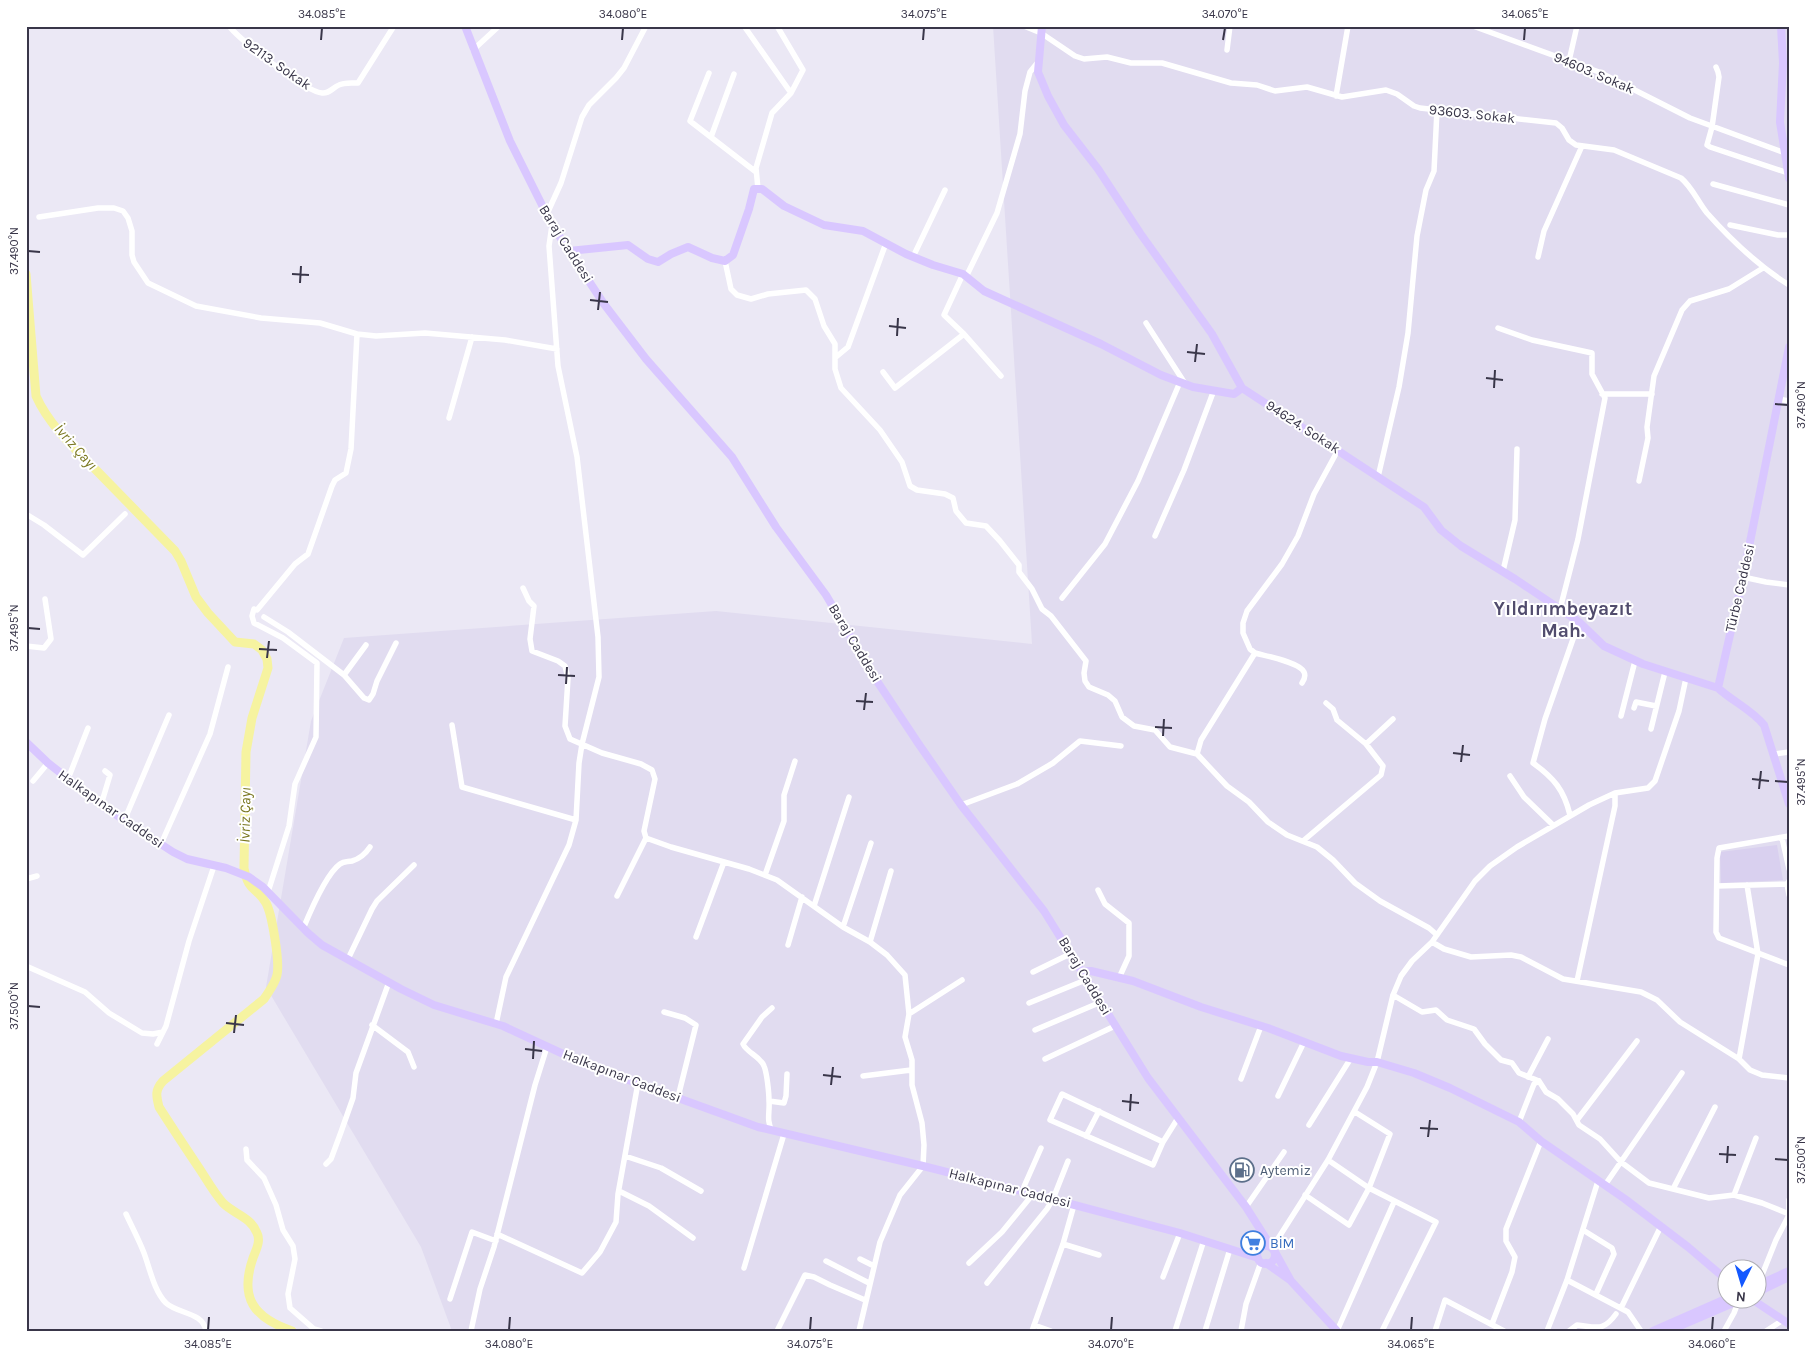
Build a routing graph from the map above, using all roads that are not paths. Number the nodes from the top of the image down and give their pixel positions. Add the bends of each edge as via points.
1 (229, 26) edge
2 (394, 26) edge
3 (465, 26) edge
4 (499, 26) edge
5 (646, 26) edge
6 (744, 26) edge
7 (777, 26) edge
8 (1024, 26) edge
9 (1230, 26) edge
10 (1348, 26) edge
11 (1577, 26) edge
12 (1781, 26) edge
13 (1475, 27) edge
14 (1041, 30) edge
15 (473, 50) junction
16 (1227, 50) dead end
17 (1786, 52) edge
18 (1569, 61) junction
19 (1038, 62) junction
20 (1716, 67) dead end
21 (709, 73) dead end
22 (734, 74) dead end
23 (791, 93) junction
24 (1336, 96) junction
25 (1437, 110) junction
26 (1712, 127) junction
27 (711, 137) junction
28 (1582, 146) junction
29 (1785, 153) junction
30 (756, 172) junction
31 (1788, 175) edge
32 (1712, 184) dead end
33 (758, 189) junction
34 (944, 190) dead end
35 (1789, 205) edge
36 (546, 216) junction
37 (39, 217) dead end
38 (552, 225) junction
39 (1730, 225) dead end
40 (1789, 235) edge
41 (886, 243) junction
42 (569, 251) junction
43 (1538, 256) dead end
44 (913, 257) junction
45 (725, 262) junction
46 (1763, 268) junction
47 (965, 276) junction
48 (1789, 285) edge
49 (1146, 323) dead end
50 (1498, 328) dead end
51 (357, 334) junction
52 (964, 334) junction
53 (472, 337) junction
54 (1789, 347) edge
55 (557, 349) junction
56 (836, 357) junction
57 (883, 372) dead end
58 (1001, 376) dead end
59 (1183, 383) junction
60 (1242, 388) junction
61 (1214, 390) junction
62 (1602, 394) junction
63 (1652, 394) junction
64 (1778, 399) junction
65 (1789, 401) edge
66 (449, 418) dead end
67 (1338, 450) junction
68 (1516, 450) dead end
69 (1378, 477) junction
70 (1640, 481) dead end
71 (26, 514) edge
72 (125, 514) dead end
73 (1155, 536) dead end
74 (1502, 571) junction
75 (1743, 577) junction
76 (1789, 585) edge
77 (523, 588) dead end
78 (1062, 598) dead end
79 (45, 599) dead end
80 (1560, 609) junction
81 (264, 617) dead end
82 (1578, 622) junction
83 (396, 643) dead end
84 (366, 645) dead end
85 (26, 646) edge
86 (1255, 653) junction
87 (319, 661) junction
88 (1635, 661) junction
89 (228, 667) dead end
90 (1664, 672) junction
91 (344, 675) junction
92 (1686, 678) junction
93 (1302, 683) dead end
94 (1718, 688) junction
95 (1326, 703) dead end
96 (1656, 706) junction
97 (1634, 708) dead end
98 (168, 715) dead end
99 (1621, 716) dead end
100 (1393, 719) dead end
101 (452, 725) dead end
102 (88, 728) dead end
103 (1651, 729) dead end
104 (26, 742) edge
105 (582, 744) junction
106 (1366, 744) junction
107 (1121, 746) dead end
108 (1789, 752) edge
109 (1197, 754) junction
110 (1774, 754) junction
111 (795, 761) dead end
112 (48, 764) junction
113 (105, 771) dead end
114 (1510, 776) dead end
115 (68, 779) junction
116 (33, 782) dead end
117 (1615, 794) junction
118 (849, 797) dead end
119 (1789, 804) edge
120 (101, 805) junction
121 (961, 805) junction
122 (1570, 815) junction
123 (576, 820) junction
124 (124, 821) junction
125 (1553, 825) junction
126 (1786, 837) edge
127 (646, 838) junction
128 (1303, 841) junction
129 (871, 843) dead end
130 (161, 844) junction
131 (370, 847) dead end
132 (724, 862) junction
133 (414, 865) dead end
134 (214, 866) junction
135 (1789, 869) edge
136 (891, 871) dead end
137 (765, 875) junction
138 (37, 876) dead end
139 (26, 880) edge
140 (1788, 882) edge
141 (1747, 885) junction
142 (1717, 886) junction
143 (1098, 890) dead end
144 (268, 892) junction
145 (1789, 895) edge
146 (617, 896) dead end
147 (802, 898) junction
148 (814, 906) junction
149 (843, 927) junction
150 (303, 928) junction
151 (1437, 935) junction
152 (696, 937) dead end
153 (870, 942) junction
154 (1432, 942) junction
155 (788, 945) dead end
156 (1072, 953) junction
157 (1758, 954) junction
158 (348, 959) junction
159 (1789, 965) edge
160 (26, 966) edge
161 (1083, 971) junction
162 (1033, 972) dead end
163 (1119, 978) junction
164 (1088, 979) junction
165 (962, 980) dead end
166 (1577, 981) junction
167 (389, 982) junction
168 (1393, 995) junction
169 (1101, 1002) junction
170 (1029, 1003) dead end
171 (772, 1008) dead end
172 (664, 1012) dead end
173 (908, 1014) junction
174 (496, 1024) junction
175 (372, 1026) junction
176 (1115, 1026) junction
177 (1261, 1026) junction
178 (1035, 1030) dead end
179 (163, 1032) junction
180 (1548, 1039) dead end
181 (1637, 1041) dead end
182 (1304, 1042) junction
183 (157, 1044) dead end
184 (546, 1050) dead end
185 (1351, 1058) junction
186 (1045, 1059) dead end
187 (1739, 1059) junction
188 (1376, 1062) junction
189 (414, 1068) dead end
190 (911, 1070) junction
191 (787, 1074) dead end
192 (1682, 1074) dead end
193 (863, 1076) dead end
194 (1528, 1076) junction
195 (1789, 1078) edge
196 (1241, 1079) dead end
197 (1539, 1081) junction
198 (638, 1083) junction
199 (1278, 1096) dead end
200 (678, 1097) junction
201 (769, 1100) junction
202 (1715, 1107) dead end
203 (1099, 1112) junction
204 (1355, 1112) junction
205 (1178, 1118) junction
206 (1577, 1120) junction
207 (1519, 1122) junction
208 (1308, 1125) dead end
209 (772, 1131) junction
210 (784, 1134) junction
211 (1086, 1136) junction
212 (1756, 1138) dead end
213 (1541, 1141) junction
214 (1163, 1142) junction
215 (1041, 1148) dead end
216 (246, 1149) dead end
217 (1284, 1152) dead end
218 (625, 1156) junction
219 (1328, 1160) junction
220 (1068, 1161) dead end
221 (1621, 1162) junction
222 (326, 1164) dead end
223 (923, 1166) junction
224 (1601, 1183) junction
225 (1369, 1188) junction
226 (1673, 1189) junction
227 (618, 1191) junction
228 (701, 1191) dead end
229 (1022, 1191) junction
230 (1033, 1194) junction
231 (1305, 1195) junction
232 (1734, 1195) junction
233 (1053, 1199) junction
234 (1789, 1200) edge
235 (1394, 1202) junction
236 (1074, 1205) junction
237 (1246, 1207) junction
238 (126, 1214) dead end
239 (1789, 1214) edge
240 (1661, 1226) junction
241 (1583, 1230) junction
242 (1180, 1233) junction
243 (497, 1234) junction
244 (693, 1238) dead end
245 (1204, 1240) junction
246 (496, 1241) junction
247 (1063, 1244) junction
248 (1230, 1249) junction
249 (1273, 1250) junction
250 (1099, 1255) dead end
251 (860, 1259) dead end
252 (1768, 1260) edge
253 (826, 1261) dead end
254 (1262, 1261) junction
255 (969, 1263) dead end
256 (874, 1266) junction
257 (744, 1268) dead end
258 (1789, 1271) edge
259 (1718, 1272) edge
260 (1163, 1277) dead end
261 (1789, 1277) edge
262 (1567, 1280) junction
263 (1768, 1280) edge
264 (1291, 1281) junction
265 (869, 1283) junction
266 (987, 1283) dead end
267 (1768, 1287) edge
268 (1596, 1294) junction
269 (450, 1299) dead end
270 (865, 1300) junction
271 (1718, 1302) edge
272 (1621, 1308) junction
273 (1718, 1309) edge
274 (1735, 1310) edge
275 (1768, 1310) edge
276 (1616, 1314) dead end
277 (1786, 1322) edge
278 (1494, 1327) edge
279 (1033, 1328) edge
280 (206, 1331) edge
281 (321, 1331) edge
282 (471, 1331) edge
283 (777, 1331) edge
284 (859, 1331) edge
285 (1050, 1331) edge
286 (1175, 1331) edge
287 (1205, 1331) edge
288 (1241, 1331) edge
289 (1337, 1331) edge
290 (1382, 1331) edge
291 (1435, 1331) edge
292 (1504, 1331) edge
293 (1547, 1331) edge
294 (1569, 1331) edge
295 (1641, 1331) edge
296 (1653, 1331) edge
297 (1668, 1331) edge
298 (1724, 1331) edge
299 (1766, 1331) edge

1 - 2 street, 92113. Sokak via 249,46 315,91 325,93 340,84 358,83
3 - 15 main road, Baraj Caddesi
4 - 15 street
5 - 36 street via 624,68 582,117 561,183
6 - 23 street
7 - 23 street via 803,70
8 - 14 street, 93603. Sokak
9 - 16 street
10 - 24 street
11 - 18 street
12 - 17 main road
13 - 18 street, 94603. Sokak
14 - 19 main road, 94624. Sokak
14 - 24 street, 93603. Sokak via 1079,58 1107,56 1131,63 1162,63 1231,83 1279,91 1307,88
15 - 36 main road, Baraj Caddesi via 510,141
17 - 29 main road via 1780,122
18 - 26 street, 94603. Sokak
19 - 47 street via 1030,72 1020,134 997,213
19 - 60 main road, 94624. Sokak via 1038,72 1064,125 1212,334
20 - 26 street via 1719,74
21 - 27 street via 690,121
22 - 27 street
23 - 30 street via 772,114
24 - 25 street, 93603. Sokak via 1386,90 1414,106
25 - 28 street, 93603. Sokak via 1548,121 1560,125 1572,143
25 - 69 street via 1434,171 1426,190 1417,236 1400,387
26 - 29 street, 94603. Sokak
26 - 31 street via 1708,146
27 - 30 street
28 - 43 street via 1544,231
28 - 46 street via 1614,150 1681,178 1705,211
29 - 31 main road
30 - 33 street
32 - 35 street
33 - 41 main road via 824,225 864,231
33 - 45 main road via 754,189 733,255
34 - 44 street
36 - 38 main road, Baraj Caddesi
37 - 51 street via 71,211 114,208 123,211 132,231 134,262 148,283 196,306 262,318 320,323
38 - 42 main road, Baraj Caddesi
38 - 55 street via 549,246
39 - 40 street
41 - 44 main road
41 - 56 street via 848,347
42 - 45 main road via 628,245 658,262 688,247
42 - 121 main road, Baraj Caddesi via 646,360 732,457 776,527 826,595 884,691
44 - 47 main road
45 - 56 street via 731,289 737,295 751,299 806,290 815,299 824,326 835,344
46 - 48 street
46 - 63 street via 1729,289 1690,301 1682,310 1654,376
47 - 52 street via 944,314
47 - 59 main road via 984,291
49 - 59 street
50 - 62 street via 1532,340 1592,353 1592,374
51 - 53 street via 425,333
51 - 87 street via 351,449 346,472 332,486 308,554 258,610 254,609 252,616 254,623
52 - 57 street via 895,388
52 - 58 street
53 - 55 street
53 - 66 street
54 - 64 main road, Türbe Caddesi
55 - 105 street via 577,457 598,637 598,678
56 - 109 street via 835,369 841,388 880,430 902,462 910,486 953,498 956,511 966,523 986,526 1000,541 1018,565 1042,609 1086,661 1084,673 1089,687 1115,701 1122,717 1134,726 1154,730 1170,747
59 - 61 main road
59 - 78 street via 1105,544
60 - 61 main road via 1234,394
60 - 67 main road, 94624. Sokak
61 - 73 street
62 - 63 street
62 - 80 street via 1605,398 1594,457
63 - 70 street
64 - 65 street
64 - 75 main road, Türbe Caddesi
67 - 69 main road, 94624. Sokak
67 - 86 street via 1314,494 1298,536 1243,623 1243,633
68 - 74 street via 1515,520
69 - 74 main road, 94624. Sokak via 1424,507 1442,530 1461,546
71 - 72 street via 83,555
74 - 80 main road, 94624. Sokak
75 - 76 street
75 - 94 main road, Türbe Caddesi
77 - 105 street via 534,606 530,639 532,651 565,666 568,678 566,733 570,739
79 - 85 street via 51,639 44,648
80 - 82 main road, 94624. Sokak
81 - 87 street via 288,632
82 - 88 main road, 94624. Sokak via 1604,646
82 - 122 street via 1533,764 1558,786 1566,798
83 - 91 street via 369,700
84 - 91 street
86 - 93 street via 1298,665 1304,671
86 - 109 street via 1201,740
87 - 91 street
87 - 144 street via 316,737 296,784 289,826
88 - 90 main road, 94624. Sokak
88 - 99 street
89 - 130 street via 210,734
90 - 92 main road, 94624. Sokak
90 - 96 street
92 - 94 main road, 94624. Sokak
92 - 117 street via 1679,712 1655,781 1648,788
94 - 110 main road via 1761,721
95 - 106 street via 1337,720
96 - 97 street via 1636,702
96 - 103 street
98 - 124 street
100 - 106 street
101 - 123 street via 462,787
102 - 115 street
104 - 112 main road, Halkapınar Caddesi
105 - 123 street
105 - 127 street via 652,770 655,779 644,831
106 - 128 street via 1383,766 1381,775
107 - 121 street via 1080,741 1054,763 1017,784
108 - 110 street
109 - 128 street via 1268,822 1286,835
110 - 119 main road
111 - 137 street via 784,795 784,821
112 - 115 main road, Halkapınar Caddesi
112 - 116 street
113 - 120 street via 110,775
114 - 125 street via 1524,797
115 - 120 main road, Halkapınar Caddesi
117 - 122 street
117 - 166 street
118 - 148 street
120 - 124 main road, Halkapınar Caddesi
121 - 156 main road, Baraj Caddesi via 1044,911
122 - 125 street
123 - 174 street via 569,845 506,977
124 - 130 main road, Halkapınar Caddesi
125 - 151 street via 1490,866 1475,881
126 - 135 street
126 - 142 street via 1719,848
127 - 132 street
127 - 146 street
128 - 151 street via 1317,846 1355,883 1380,901
129 - 149 street
130 - 134 main road, Halkapınar Caddesi via 187,859
131 - 150 street via 366,853 342,862 332,871
132 - 137 street
132 - 152 street
133 - 158 street via 372,909
134 - 144 main road, Halkapınar Caddesi via 240,873
134 - 179 street
136 - 153 street
137 - 147 street
138 - 139 street
140 - 141 street
140 - 145 street
141 - 142 street
141 - 157 street
142 - 157 street via 1717,936
143 - 163 street via 1105,904 1129,923 1129,956
144 - 150 main road, Halkapınar Caddesi
147 - 148 street
147 - 155 street
148 - 149 street
149 - 153 street
150 - 158 main road, Halkapınar Caddesi via 322,945
151 - 154 street
153 - 173 street via 888,955 905,975
154 - 166 street via 1471,957 1521,957 1563,979
154 - 168 street via 1400,976
156 - 161 main road, Baraj Caddesi
156 - 162 street
157 - 159 street
157 - 187 street
158 - 167 main road, Halkapınar Caddesi
160 - 179 street via 85,992 109,1013 142,1033
161 - 163 main road
161 - 164 main road, Baraj Caddesi
163 - 177 main road
164 - 169 main road, Baraj Caddesi
164 - 170 street
165 - 173 street
166 - 187 street via 1648,995 1680,1022
167 - 174 main road, Halkapınar Caddesi via 434,1005
167 - 175 street
168 - 188 street
168 - 194 street via 1422,1012 1436,1010 1447,1020 1474,1029 1501,1060 1512,1063 1519,1074
169 - 176 main road, Baraj Caddesi
169 - 178 street
171 - 201 street via 743,1044 764,1066
172 - 200 street via 696,1024
173 - 190 street via 906,1037
174 - 198 main road, Halkapınar Caddesi
175 - 189 street via 408,1052
175 - 222 street via 356,1073 353,1098 331,1159
176 - 186 street
176 - 205 main road, Baraj Caddesi
177 - 182 main road
177 - 196 street
179 - 183 street
180 - 194 street
181 - 206 street
182 - 185 main road
182 - 199 street
184 - 243 street
185 - 188 main road
185 - 208 street
187 - 195 street via 1756,1073
188 - 204 street
188 - 207 main road via 1414,1073
190 - 193 street
190 - 223 street via 922,1123
191 - 201 street via 784,1103
192 - 221 street
194 - 197 street
197 - 206 street via 1546,1092 1558,1099
197 - 207 street via 1534,1084
198 - 200 main road, Halkapınar Caddesi
198 - 218 street
200 - 209 main road, Halkapınar Caddesi
201 - 209 street via 768,1123
202 - 226 street
203 - 211 street
203 - 211 street via 1062,1094 1050,1120
203 - 214 street
204 - 219 street
204 - 225 street via 1390,1134
205 - 214 street
205 - 237 main road, Baraj Caddesi
206 - 221 street
207 - 213 main road
209 - 210 main road, Halkapınar Caddesi
210 - 223 main road, Halkapınar Caddesi
210 - 257 street
211 - 214 street via 1152,1166
212 - 232 street
213 - 224 main road
213 - 278 street via 1506,1229 1506,1241 1515,1257
215 - 229 street
216 - 281 street via 247,1160 264,1178 283,1230 293,1246 295,1258 288,1294 290,1308 314,1329
217 - 237 street
218 - 227 street
218 - 228 street via 662,1168
219 - 225 street
219 - 231 street
220 - 233 street
221 - 224 street
221 - 226 street via 1649,1183
223 - 229 main road, Halkapınar Caddesi
223 - 256 street via 900,1195 880,1242
224 - 240 main road
224 - 241 street
225 - 231 street via 1349,1224
225 - 235 street
226 - 232 street via 1709,1198
227 - 243 street via 616,1222 600,1252 582,1273
227 - 244 street via 650,1206
229 - 230 main road, Halkapınar Caddesi
230 - 233 main road, Halkapınar Caddesi
230 - 255 street via 1002,1232
231 - 249 street
232 - 239 street
233 - 236 main road, Halkapınar Caddesi
233 - 266 street
234 - 239 street
235 - 289 street
235 - 290 street via 1436,1222
236 - 242 main road, Halkapınar Caddesi
236 - 247 street
237 - 249 main road, Baraj Caddesi
238 - 280 street via 159,1294 167,1304 185,1311 205,1325
239 - 252 street
240 - 259 main road
240 - 272 street
241 - 262 street
241 - 268 street via 1612,1248 1614,1254
242 - 245 main road, Halkapınar Caddesi
242 - 260 street
243 - 246 street
245 - 248 main road, Halkapınar Caddesi
245 - 286 street
246 - 269 street via 472,1232
246 - 282 street via 480,1289
247 - 250 street
247 - 279 street
248 - 254 main road, Halkapınar Caddesi
248 - 287 street
249 - 254 main road via 1271,1262
249 - 254 main road via 1262,1247 1258,1253
249 - 264 main road, Baraj Caddesi
251 - 256 street
253 - 265 street
254 - 264 main road, Halkapınar Caddesi
254 - 288 street via 1246,1304
256 - 265 street
258 - 263 main road
261 - 267 main road
262 - 268 street
262 - 293 street
264 - 289 main road
265 - 270 street
268 - 272 street
270 - 283 street via 805,1275
270 - 284 street
271 - 296 main road
272 - 295 street via 1628,1312
273 - 297 main road
274 - 298 street
275 - 277 main road
276 - 294 street via 1608,1325 1599,1328 1577,1325
277 - 299 street
278 - 291 street via 1445,1300
278 - 292 street
279 - 285 street

